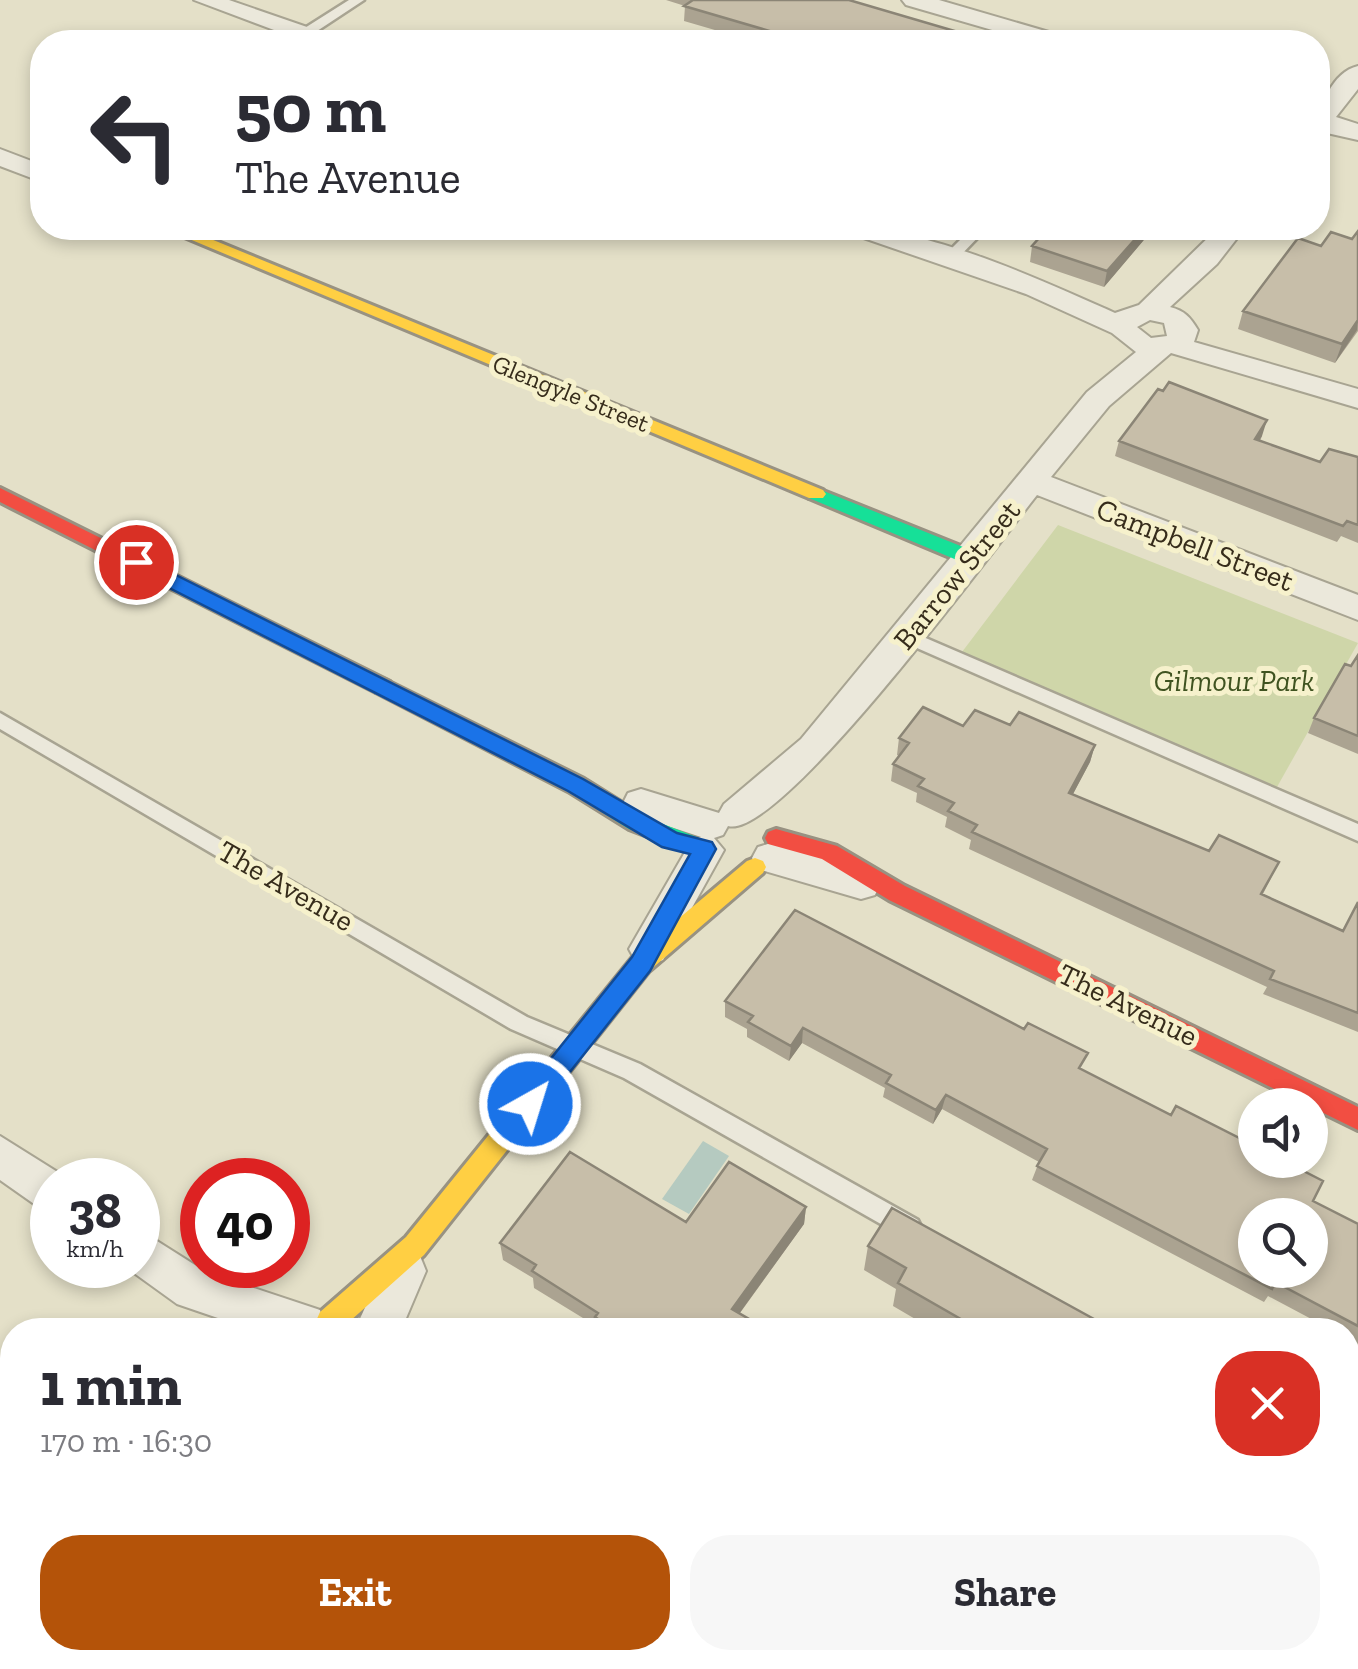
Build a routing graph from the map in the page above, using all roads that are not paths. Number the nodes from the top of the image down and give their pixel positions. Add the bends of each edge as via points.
1 (206, 0) edge
2 (358, 0) edge
3 (914, 0) edge
4 (292, 30) edge
5 (310, 30) edge
6 (1017, 30) edge
7 (1358, 73) edge
8 (1330, 107) edge
9 (1330, 125) edge
10 (1358, 132) edge
11 (0, 157) edge
12 (30, 169) edge
13 (200, 240) edge
14 (897, 240) edge
15 (968, 240) edge
16 (1222, 240) edge
17 (950, 258) junction
18 (1207, 258) junction
19 (1134, 321) junction
20 (1174, 336) junction
21 (1098, 399) junction
22 (1358, 399) edge
23 (1033, 482) junction
24 (0, 494) edge
25 (971, 558) junction
26 (1358, 608) edge
27 (907, 636) junction
28 (0, 720) edge
29 (814, 749) junction
30 (576, 785) joint
31 (1358, 833) edge
32 (714, 834) junction
33 (768, 848) junction
34 (898, 893) joint
35 (641, 964) junction
36 (576, 1046) junction
37 (1358, 1119) edge
38 (0, 1156) edge
39 (30, 1177) edge
40 (936, 1244) edge
41 (415, 1246) junction
42 (160, 1266) edge
43 (193, 1289) junction
44 (215, 1318) edge
45 (290, 1318) edge
46 (331, 1318) edge
47 (383, 1318) edge

1 - 4 street
2 - 5 lane
3 - 6 street
7 - 8 street
9 - 10 street
11 - 12 street
13 - 25 street, Glengyle Street
14 - 17 street
15 - 17 lane
16 - 18 street, Barrow Street
17 - 19 street
18 - 19 street, Barrow Street
18 - 20 street, Barrow Street
19 - 20 street via 1140,344
19 - 21 street, Barrow Street
20 - 21 street, Barrow Street
20 - 22 street
21 - 23 street, Barrow Street
23 - 25 street, Barrow Street
23 - 26 street, Campbell Street
24 - 30 street
25 - 27 street, Barrow Street
27 - 29 street, Barrow Street
27 - 31 lane
28 - 36 lane, The Avenue via 519,1023
29 - 32 street, Barrow Street
29 - 33 street, Barrow Street
30 - 32 street
32 - 33 street via 758,818
32 - 33 street via 710,859 732,870
32 - 35 street, Barrow Street
33 - 34 street, The Avenue
33 - 35 street, Barrow Street
34 - 37 street, The Avenue
35 - 36 street, Barrow Street
36 - 40 lane, The Avenue via 632,1071
36 - 41 street, Barrow Street
38 - 39 street
41 - 46 street, Barrow Street
41 - 47 street, Barrow Street
42 - 43 street
43 - 44 street
43 - 45 street

